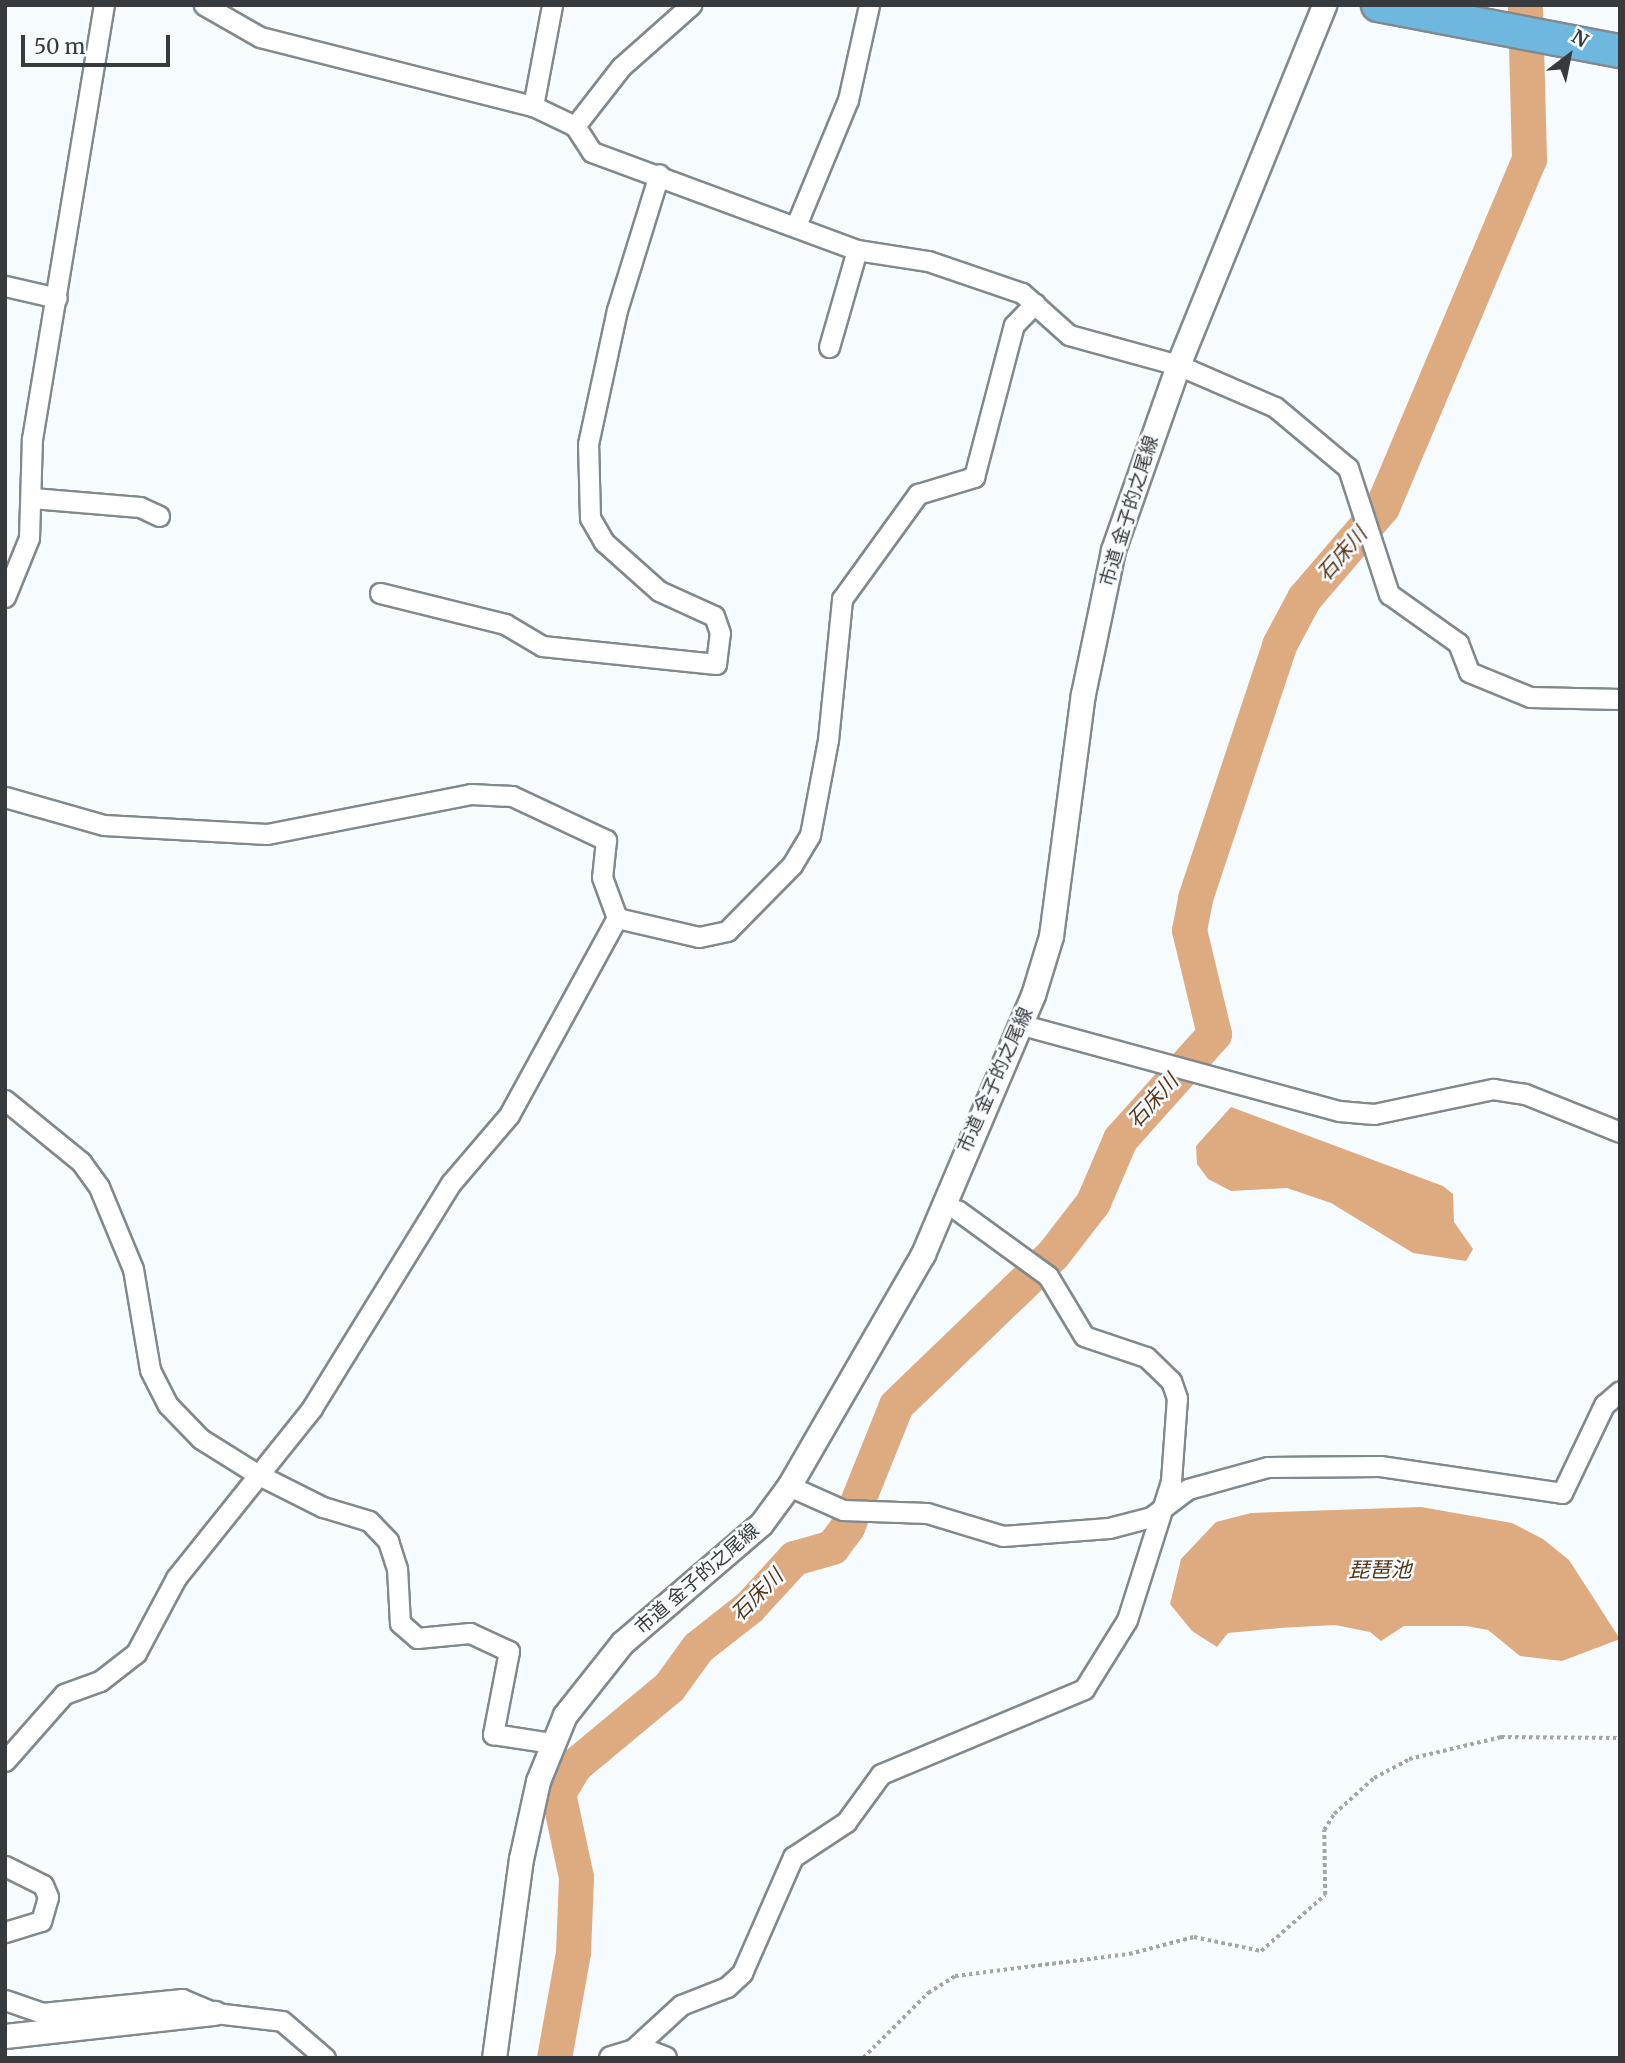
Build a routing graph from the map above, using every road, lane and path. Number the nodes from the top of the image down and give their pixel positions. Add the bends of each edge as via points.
1 (104, 5) edge
2 (204, 5) edge
3 (552, 5) edge
4 (691, 5) edge
5 (869, 5) edge
6 (1324, 5) edge
7 (1378, 5) edge
8 (1620, 51) edge
9 (533, 106) junction
10 (575, 126) junction
11 (659, 174) junction
12 (797, 223) junction
13 (857, 250) junction
14 (5, 286) edge
15 (57, 298) junction
16 (1035, 303) junction
17 (829, 347) dead end
18 (1178, 365) junction
19 (32, 498) junction
20 (159, 516) dead end
21 (380, 593) dead end
22 (5, 597) edge
23 (1620, 699) edge
24 (5, 797) edge
25 (617, 918) junction
26 (1019, 1024) junction
27 (5, 1100) edge
28 (1620, 1132) edge
29 (957, 1210) dead end
30 (1620, 1391) edge
31 (257, 1475) junction
32 (789, 1486) junction
33 (1165, 1506) junction
34 (1620, 1738) edge
35 (552, 1744) junction
36 (6, 1759) edge
37 (5, 1866) edge
38 (5, 1932) edge
39 (5, 2000) edge
40 (215, 2013) junction
41 (5, 2036) edge
42 (621, 2055) edge
43 (325, 2058) edge
44 (494, 2058) edge
45 (664, 2058) edge
46 (863, 2058) edge

1 - 15 street via 69,189
2 - 9 street via 260,37
3 - 9 street
4 - 10 street via 621,67
5 - 12 street via 848,100
6 - 18 street, 市道 金子的之尾線
7 - 8 highway
9 - 10 street
10 - 11 street via 592,152
11 - 12 street
11 - 21 street via 617,310 588,444 590,518 604,542 659,591 714,616 720,634 716,664 542,646 505,624
12 - 13 street
13 - 16 street via 928,261
13 - 17 street
14 - 15 street
15 - 19 street via 32,439
16 - 18 street via 1069,335
16 - 25 street via 1014,325 974,477 918,494 842,599 828,740 810,835 792,865 727,930 699,937
18 - 23 street via 1275,407 1307,428 1348,468 1389,594 1458,643 1469,672 1530,697
18 - 26 street, 市道 金子的之尾線 via 1113,550 1083,694 1051,936
19 - 20 street via 140,508
19 - 22 street via 29,538
24 - 25 street via 75,821 267,834 471,794 512,796 606,840 602,877
25 - 31 street via 509,1115 469,1158 312,1408
26 - 28 street via 1339,1111 1374,1114 1445,1096 1504,1091
26 - 32 street, 市道 金子的之尾線 via 923,1254
27 - 31 street via 81,1162 99,1186 133,1269 150,1370 168,1405 201,1439
29 - 33 street via 1048,1276 1084,1336 1146,1357 1171,1381 1177,1398
30 - 33 street via 1604,1405 1562,1493 1380,1465 1268,1467 1188,1489
31 - 35 street via 369,1521 388,1541 397,1568 400,1623 417,1638 470,1633 509,1651 493,1734
31 - 36 street via 176,1578 136,1653 100,1681 64,1693
32 - 33 street via 843,1510 927,1513 1003,1536 1062,1536 1151,1517
32 - 35 street, 市道 金子的之尾線 via 761,1524 622,1643 586,1683
33 - 42 street via 1127,1620 1084,1689 881,1774 846,1822 793,1857 742,1973 727,1987 681,2005
34 - 46 path via 1501,1737 1409,1759 1374,1778 1334,1814 1324,1830 1325,1895 1261,1951 1194,1937 1129,1954 956,1976 928,1993
35 - 44 street, 市道 金子的之尾線 via 503,1957
37 - 38 street via 43,1885 48,1897 41,1921
39 - 40 street via 42,2013 182,1999
40 - 41 street
40 - 43 street via 282,2021
42 - 45 street

